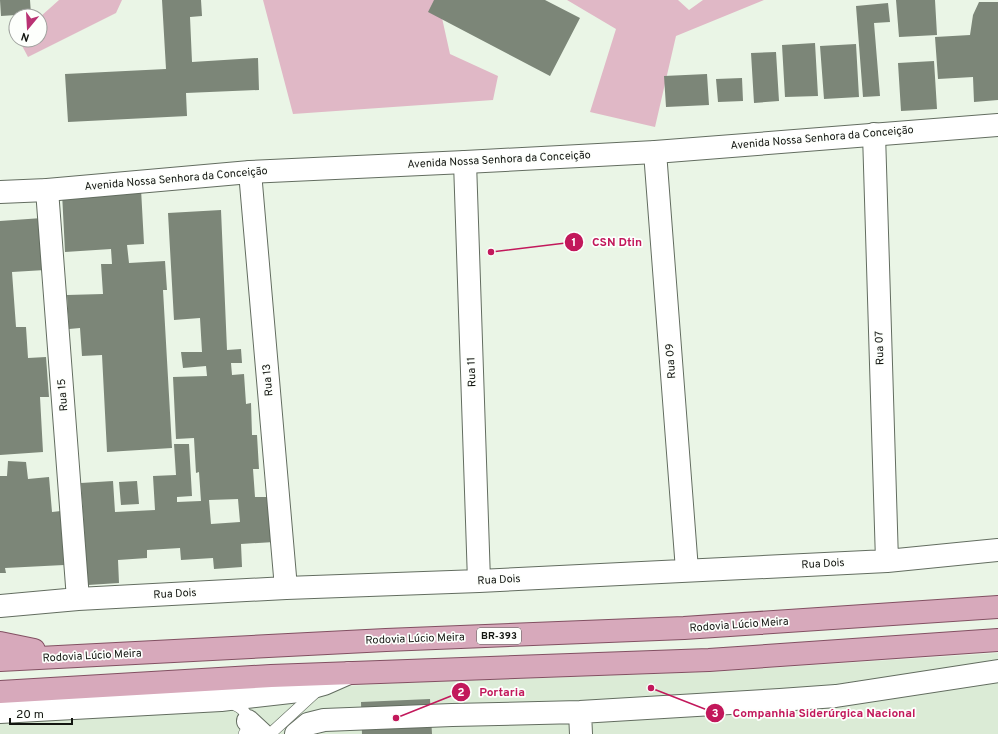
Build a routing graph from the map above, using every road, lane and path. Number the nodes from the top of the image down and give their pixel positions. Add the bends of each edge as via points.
1 (998, 125) edge
2 (874, 134) junction
3 (655, 152) junction
4 (465, 162) junction
5 (250, 172) junction
6 (47, 190) junction
7 (0, 192) edge
8 (998, 550) edge
9 (886, 561) junction
10 (687, 570) junction
11 (479, 581) junction
12 (286, 588) junction
13 (78, 599) junction
14 (0, 606) edge
15 (998, 607) edge
16 (998, 640) edge
17 (0, 643) edge
18 (70, 657) junction
19 (0, 660) edge
20 (998, 671) edge
21 (349, 673) junction
22 (317, 691) junction
23 (0, 692) edge
24 (221, 700) junction
25 (0, 712) edge
26 (580, 712) junction
27 (315, 722) junction
28 (252, 730) edge
29 (270, 734) edge
30 (296, 734) edge
31 (581, 734) edge

1 - 2 street, Avenida Nossa Senhora da Conceição
2 - 3 street, Avenida Nossa Senhora da Conceição
2 - 9 street, Rua 07
3 - 4 street, Avenida Nossa Senhora da Conceição
3 - 10 street, Rua 09
4 - 5 street, Avenida Nossa Senhora da Conceição
4 - 11 street, Rua 11
5 - 6 street, Avenida Nossa Senhora da Conceição
5 - 12 street, Rua 13
6 - 7 street, Avenida Nossa Senhora da Conceição
6 - 13 street, Rua 15
8 - 9 street, Rua Dois
9 - 10 street, Rua Dois
10 - 11 street, Rua Dois
11 - 12 street, Rua Dois
12 - 13 street, Rua Dois
13 - 14 street, Rua Dois
15 - 18 main road, Rodovia Lúcio Meira / BR-393 via 684,628 386,640
16 - 21 main road via 710,660
17 - 18 main road
18 - 19 main road, Rodovia Lúcio Meira / BR-393
20 - 26 street via 836,696
21 - 22 street
21 - 23 main road
22 - 24 street
22 - 27 street via 307,710
22 - 29 lane
24 - 25 street
24 - 28 lane via 241,708
26 - 27 street
26 - 31 street
27 - 30 street via 308,724

